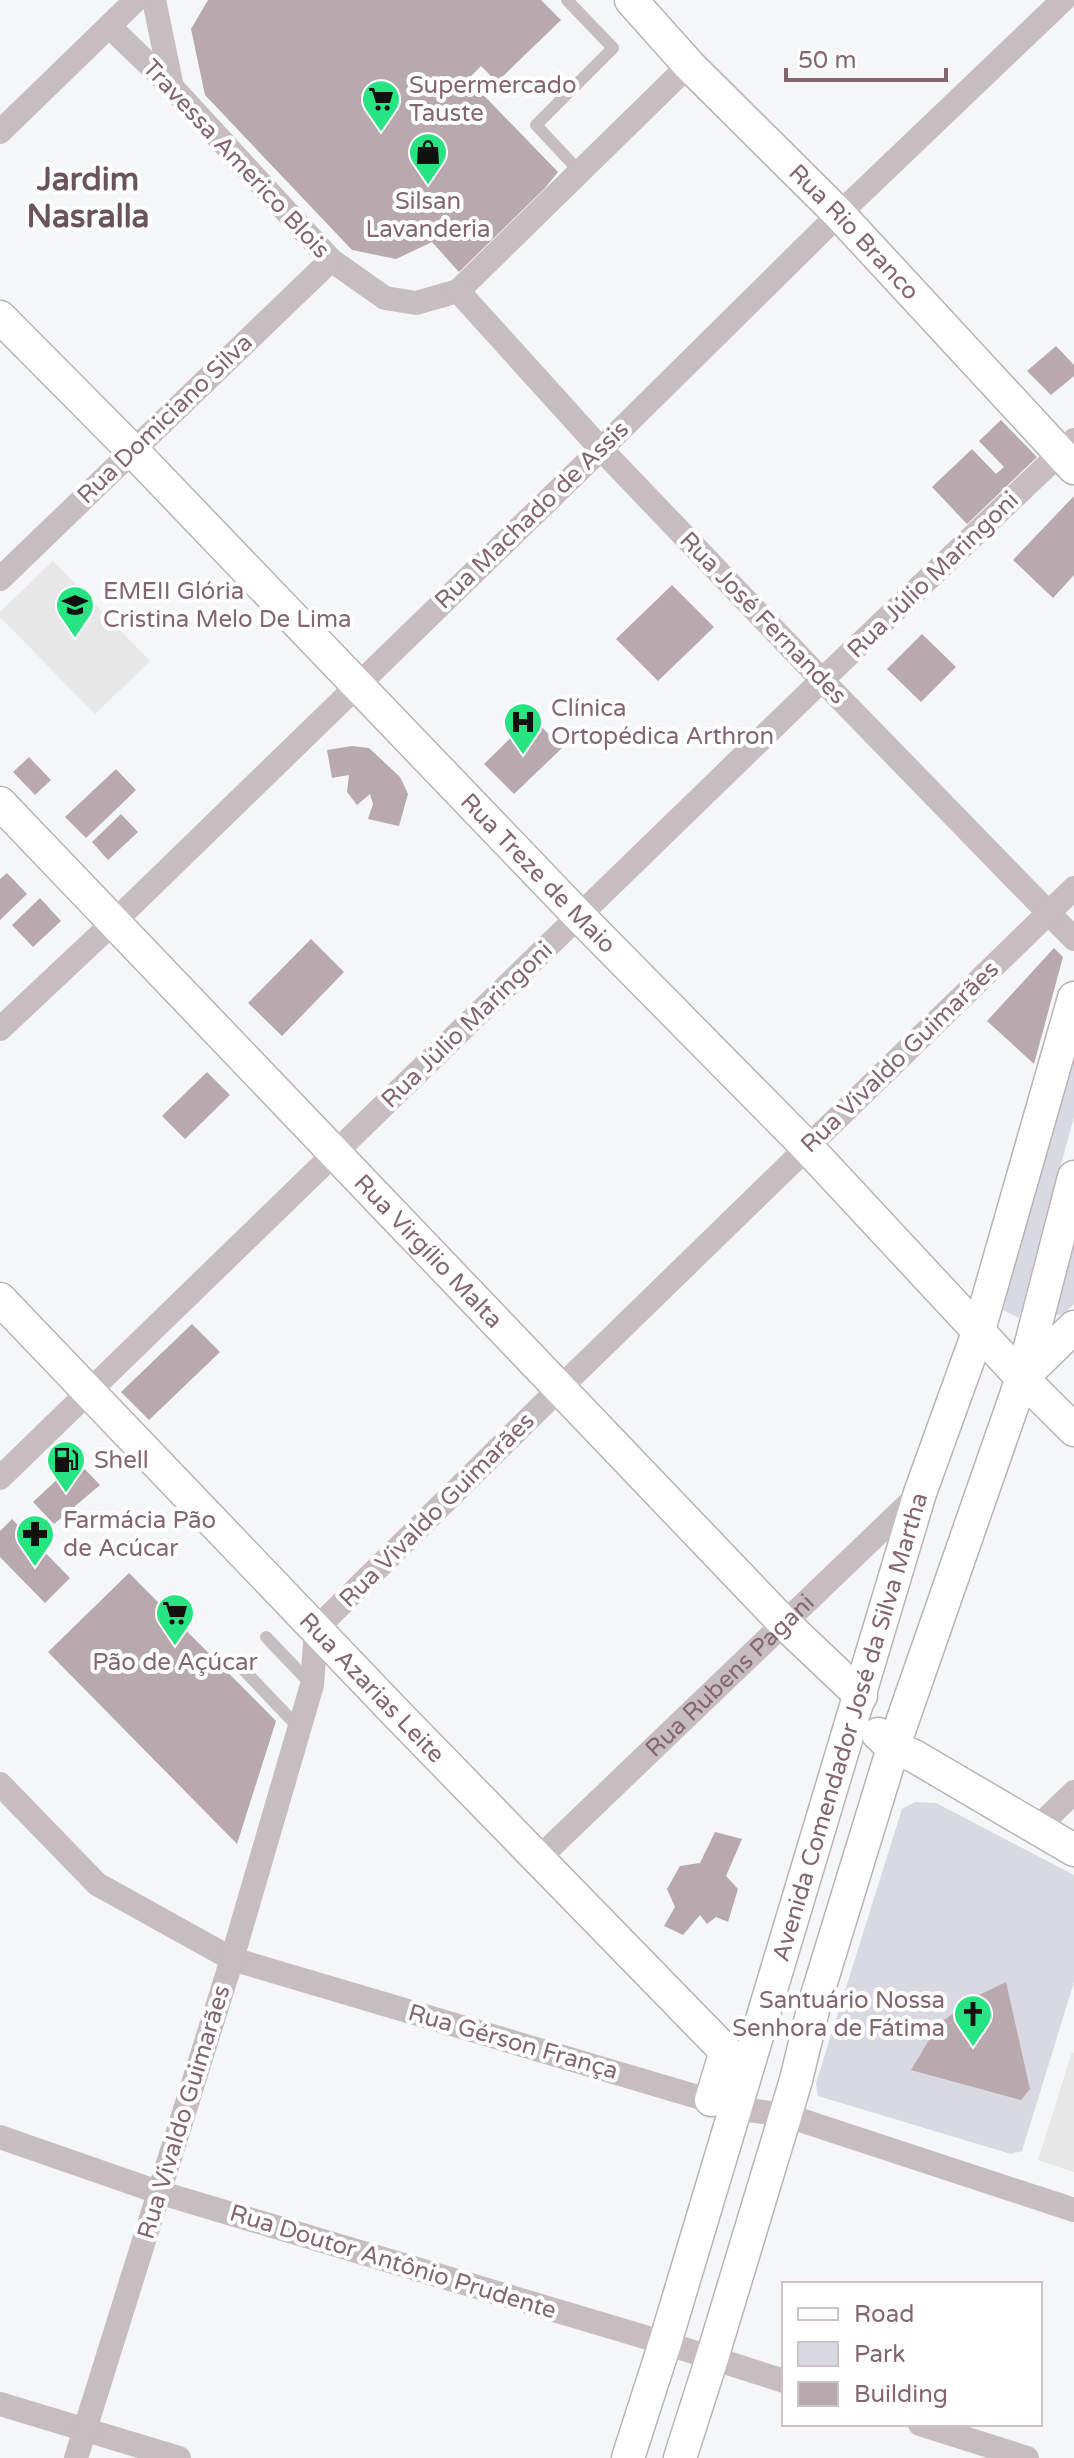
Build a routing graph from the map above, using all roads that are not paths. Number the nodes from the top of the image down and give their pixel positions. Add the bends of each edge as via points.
1 (136, 0) edge
2 (154, 0) edge
3 (567, 0) edge
4 (631, 0) edge
5 (1063, 0) edge
6 (110, 27) junction
7 (689, 65) junction
8 (172, 87) junction
9 (0, 132) edge
10 (580, 172) junction
11 (839, 214) junction
12 (331, 260) junction
13 (458, 291) junction
14 (0, 317) edge
15 (601, 449) junction
16 (132, 450) junction
17 (1070, 454) edge
18 (0, 579) edge
19 (822, 680) junction
20 (356, 685) junction
21 (0, 803) edge
22 (1074, 888) edge
23 (1048, 912) junction
24 (579, 916) junction
25 (115, 921) junction
26 (1074, 939) edge
27 (1074, 998) edge
28 (0, 1029) edge
29 (808, 1148) junction
30 (336, 1153) junction
31 (1074, 1177) edge
32 (0, 1299) edge
33 (1074, 1327) edge
34 (979, 1330) junction
35 (1022, 1378) junction
36 (560, 1388) junction
37 (89, 1392) junction
38 (1074, 1430) edge
39 (0, 1478) edge
40 (920, 1493) junction
41 (783, 1622) junction
42 (316, 1629) junction
43 (266, 1637) dead end
44 (238, 1664) dead end
45 (312, 1685) junction
46 (861, 1696) junction
47 (907, 1709) junction
48 (299, 1728) junction
49 (904, 1752) junction
50 (0, 1784) edge
51 (1074, 1792) edge
52 (1037, 1828) junction
53 (1074, 1850) edge
54 (539, 1858) junction
55 (232, 1959) junction
56 (769, 1991) junction
57 (815, 2002) junction
58 (759, 2032) junction
59 (727, 2052) junction
60 (796, 2080) junction
61 (723, 2104) junction
62 (785, 2115) junction
63 (1, 2137) edge
64 (158, 2192) junction
65 (1074, 2210) edge
66 (665, 2343) junction
67 (712, 2358) junction
68 (782, 2380) edge
69 (0, 2404) edge
70 (926, 2426) edge
71 (84, 2430) junction
72 (76, 2458) edge
73 (179, 2458) edge
74 (628, 2458) edge
75 (680, 2458) edge
76 (1027, 2458) edge

1 - 6 street
2 - 8 street
3 - 10 lane via 613,48 536,125
4 - 7 street, Rua Rio Branco
5 - 11 street, Rua Machado de Assis
6 - 8 street, Travessa Americo Blois
6 - 9 street
7 - 10 street
7 - 11 street, Rua Rio Branco
8 - 12 street, Travessa Americo Blois
10 - 13 street
11 - 15 street, Rua Machado de Assis
11 - 17 street, Rua Rio Branco
12 - 13 street, Travessa Americo Blois via 385,298 416,303
12 - 16 street, Rua Domiciano Silva
13 - 15 street, Rua José Fernandes
14 - 16 street, Rua Treze de Maio
15 - 19 street, Rua José Fernandes
15 - 20 street, Rua Machado de Assis
16 - 18 street, Rua Domiciano Silva
16 - 20 street, Rua Treze de Maio
17 - 19 street, Rua Júlio Maringoni
19 - 23 street, Rua José Fernandes
19 - 24 street, Rua Júlio Maringoni
20 - 24 street, Rua Treze de Maio
20 - 25 street, Rua Machado de Assis
21 - 25 street, Rua Virgílio Malta
22 - 23 street, Rua Vivaldo Guimarães
23 - 26 street, Rua José Fernandes
23 - 29 street, Rua Vivaldo Guimarães
24 - 29 street, Rua Treze de Maio
24 - 30 street, Rua Júlio Maringoni
25 - 28 street, Rua Machado de Assis
25 - 30 street, Rua Virgílio Malta
27 - 34 street, Avenida Comendador José da Silva Martha
29 - 34 street, Rua Treze de Maio
29 - 36 street, Rua Vivaldo Guimarães
30 - 36 street, Rua Virgílio Malta
30 - 37 street, Rua Júlio Maringoni
31 - 35 street, Avenida Comendador José da Silva Martha
32 - 37 street, Rua Azarias Leite
33 - 35 street
34 - 35 street, Rua Treze de Maio
34 - 40 street, Avenida Comendador José da Silva Martha
35 - 38 street, Rua Treze de Maio
35 - 47 street, Avenida Comendador José da Silva Martha
36 - 41 street, Rua Virgílio Malta
36 - 42 street, Rua Vivaldo Guimarães
37 - 39 street, Rua Júlio Maringoni
37 - 42 street, Rua Azarias Leite
40 - 41 street, Rua Rubens Pagani
40 - 46 street, Avenida Comendador José da Silva Martha
41 - 46 street, Rua Virgílio Malta
41 - 54 street, Rua Rubens Pagani
42 - 45 street, Rua Vivaldo Guimarães
42 - 54 street, Rua Azarias Leite
43 - 45 lane
44 - 48 lane
45 - 48 street, Rua Vivaldo Guimarães
46 - 47 street via 889,1681
46 - 49 street via 867,1724
46 - 56 street, Avenida Comendador José da Silva Martha
47 - 49 street
48 - 55 street, Rua Vivaldo Guimarães
49 - 52 street
49 - 57 street, Avenida Comendador José da Silva Martha
50 - 55 street, Rua Gérson França via 97,1884
51 - 52 street
52 - 53 street
54 - 59 street, Rua Azarias Leite
55 - 61 street, Rua Gérson França
55 - 64 street, Rua Vivaldo Guimarães
56 - 57 street
56 - 58 street, Avenida Comendador José da Silva Martha
57 - 60 street, Avenida Comendador José da Silva Martha
58 - 59 street
58 - 59 street, Avenida Comendador José da Silva Martha
58 - 60 street
59 - 61 street, Avenida Comendador José da Silva Martha
60 - 62 street, Avenida Comendador José da Silva Martha
61 - 62 street, Rua Gérson França
61 - 66 street, Avenida Comendador José da Silva Martha
62 - 65 street, Rua Gérson França
62 - 67 street, Avenida Comendador José da Silva Martha
63 - 64 street, Rua Doutor Antônio Prudente
64 - 66 street, Rua Doutor Antônio Prudente
64 - 71 street, Rua Vivaldo Guimarães
66 - 67 street, Rua Doutor Antônio Prudente
66 - 74 street, Avenida Comendador José da Silva Martha
67 - 68 street, Rua Doutor Antônio Prudente
67 - 75 street, Avenida Comendador José da Silva Martha
69 - 71 street
70 - 76 street
71 - 72 street, Rua Vivaldo Guimarães
71 - 73 street

